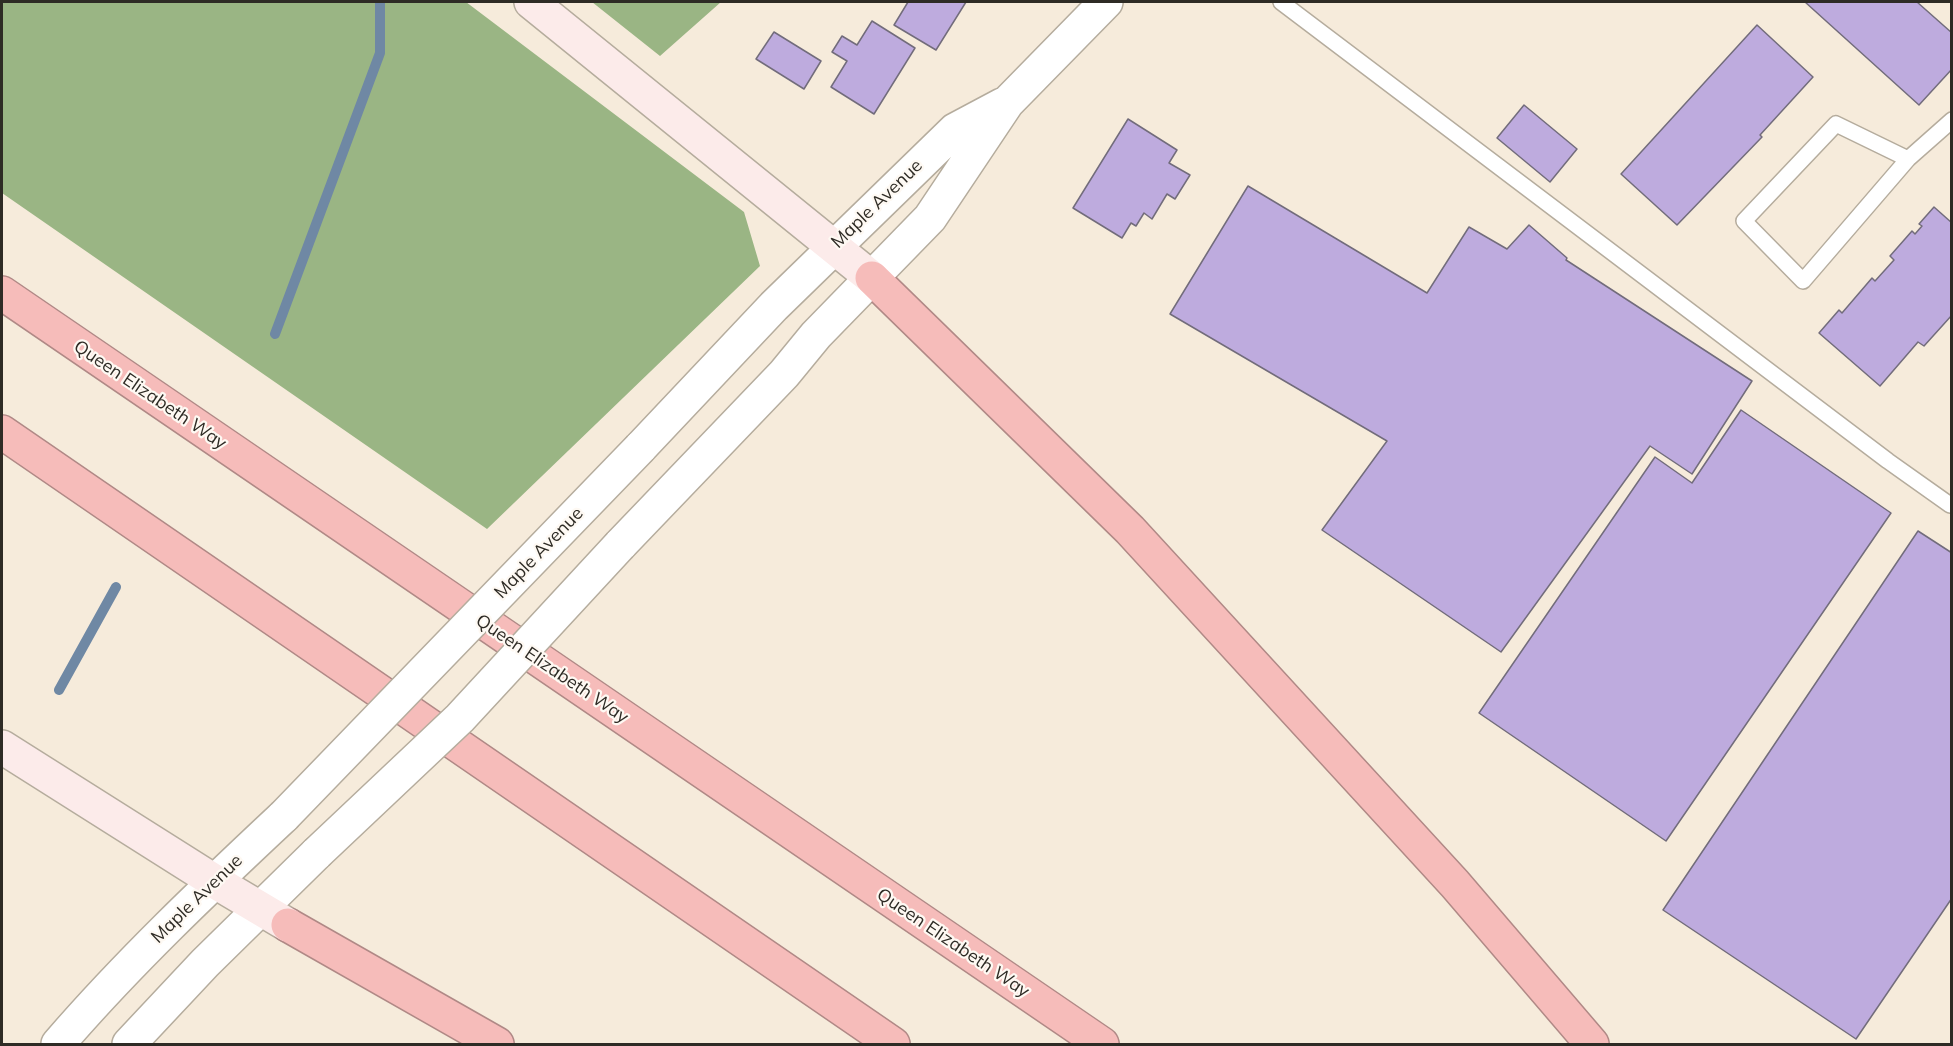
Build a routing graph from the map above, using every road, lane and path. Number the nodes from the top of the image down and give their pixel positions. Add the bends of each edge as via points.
1 (531, 2) edge
2 (1106, 2) edge
3 (1281, 2) edge
4 (1007, 103) junction
5 (1952, 120) edge
6 (1908, 159) junction
7 (833, 247) junction
8 (872, 278) junction
9 (2, 293) edge
10 (2, 432) edge
11 (1952, 503) edge
12 (2, 747) edge
13 (214, 881) junction
14 (259, 909) junction
15 (288, 925) joint
16 (58, 1044) edge
17 (129, 1044) edge
18 (497, 1044) edge
19 (893, 1044) edge
20 (1102, 1044) edge
21 (1592, 1044) edge

1 - 7 main road
2 - 4 street, Maple Avenue
3 - 11 lane via 1888,461
4 - 7 street, Maple Avenue via 955,130
4 - 8 street, Maple Avenue via 930,218
5 - 6 lane
6 - 6 lane via 1836,124 1744,220 1803,281
7 - 8 main road
7 - 13 street, Maple Avenue, bridge via 284,816
8 - 14 street, Maple Avenue, bridge via 460,718
8 - 21 highway via 1130,530 1455,884
9 - 20 highway, Queen Elizabeth Way
10 - 19 highway
12 - 13 main road
13 - 14 main road
13 - 16 street, Maple Avenue via 105,990
14 - 15 main road
14 - 17 street, Maple Avenue
15 - 18 highway

